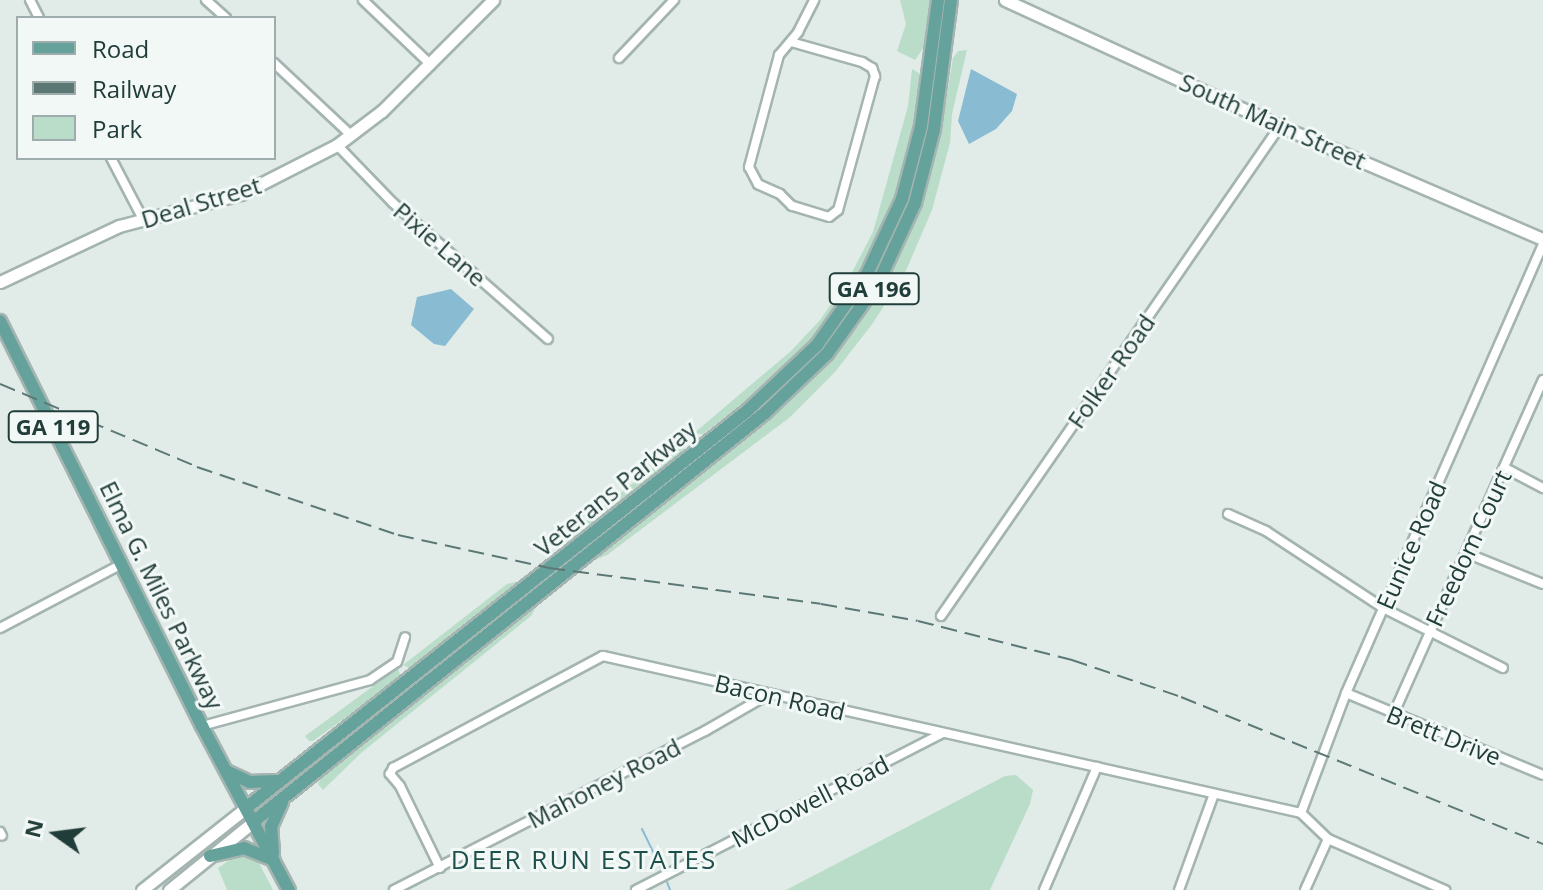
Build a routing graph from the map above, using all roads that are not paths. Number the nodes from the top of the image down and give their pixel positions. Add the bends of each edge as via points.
1 (206, 0) edge
2 (363, 0) edge
3 (493, 0) edge
4 (674, 0) edge
5 (814, 0) edge
6 (938, 0) edge
7 (951, 0) edge
8 (1005, 0) edge
9 (224, 16) edge
10 (791, 42) junction
11 (619, 58) dead end
12 (276, 65) edge
13 (431, 65) junction
14 (1280, 126) junction
15 (350, 134) junction
16 (337, 145) junction
17 (112, 160) edge
18 (144, 221) junction
19 (1543, 242) edge
20 (0, 282) edge
21 (0, 321) edge
22 (548, 339) dead end
23 (1543, 380) edge
24 (1505, 468) junction
25 (1543, 488) edge
26 (1228, 514) dead end
27 (1466, 553) junction
28 (122, 564) junction
29 (1543, 584) edge
30 (1383, 608) junction
31 (941, 616) dead end
32 (0, 628) edge
33 (1429, 631) junction
34 (405, 637) dead end
35 (1503, 668) dead end
36 (1346, 693) junction
37 (769, 694) junction
38 (1393, 715) junction
39 (202, 726) junction
40 (941, 734) junction
41 (1097, 767) junction
42 (226, 770) junction
43 (1543, 775) edge
44 (280, 780) junction
45 (1214, 794) junction
46 (285, 797) junction
47 (246, 808) junction
48 (1301, 813) junction
49 (253, 822) junction
50 (1328, 839) junction
51 (210, 856) junction
52 (274, 860) junction
53 (440, 868) junction
54 (288, 888) edge
55 (142, 890) edge
56 (169, 890) edge
57 (394, 890) edge
58 (636, 890) edge
59 (1044, 890) edge
60 (1179, 890) edge
61 (1305, 890) edge
62 (1445, 890) edge

1 - 9 street
2 - 13 street
3 - 13 street, Deal Street
4 - 11 street
5 - 10 street
6 - 44 main road, Veterans Parkway / GA 196 via 921,126 902,199 867,274 817,345 747,411
7 - 46 main road, Veterans Parkway / GA 196 via 934,129 918,195 879,281 835,345 765,413
8 - 14 street, South Main Street
10 - 10 street via 779,55 749,167 758,184 792,206 834,216 875,76 862,62
12 - 15 street
13 - 15 street, Deal Street
14 - 19 street, South Main Street
14 - 31 street, Folker Road
15 - 16 street, Deal Street
16 - 18 street, Deal Street via 241,194
16 - 22 street, Pixie Lane via 393,203
17 - 18 street
18 - 20 street, Deal Street via 119,226
19 - 30 street, Eunice Road
21 - 28 main road, Elma G. Miles Parkway / GA 119
23 - 24 street, Freedom Court
24 - 25 street
24 - 27 street, Freedom Court
26 - 30 street via 1266,531
27 - 29 street
27 - 33 street, Freedom Court
28 - 32 street
28 - 39 main road, Elma G. Miles Parkway / GA 119
30 - 33 street
30 - 36 street, Eunice Road
33 - 35 street
33 - 38 street, Freedom Court
34 - 39 street via 397,662 370,680
36 - 38 street, Brett Drive
36 - 48 street, Eunice Road
37 - 40 street, Bacon Road
37 - 53 street, Mahoney Road
37 - 53 street, Bacon Road via 603,656 564,675 393,768 390,774
38 - 43 street, Brett Drive
39 - 42 main road, Elma G. Miles Parkway / GA 119
40 - 41 street, Bacon Road
40 - 58 street, McDowell Road
41 - 45 street, Bacon Road
41 - 59 street
42 - 44 main road via 250,782
42 - 47 main road, Elma G. Miles Parkway / GA 119
44 - 47 main road, Veterans Parkway / GA 196
45 - 48 street, Bacon Road
45 - 60 street
46 - 49 main road, Veterans Parkway
46 - 52 main road via 272,821
47 - 49 main road, Elma G. Miles Parkway / GA 119
47 - 55 street, Veterans Parkway
48 - 50 street
49 - 51 street, Veterans Parkway
49 - 52 main road, Elma G. Miles Parkway / GA 119
50 - 61 street
50 - 62 street
51 - 52 main road via 244,848
51 - 56 street, Veterans Parkway
52 - 54 main road, Elma G. Miles Parkway / GA 119
53 - 57 street, Mahoney Road

